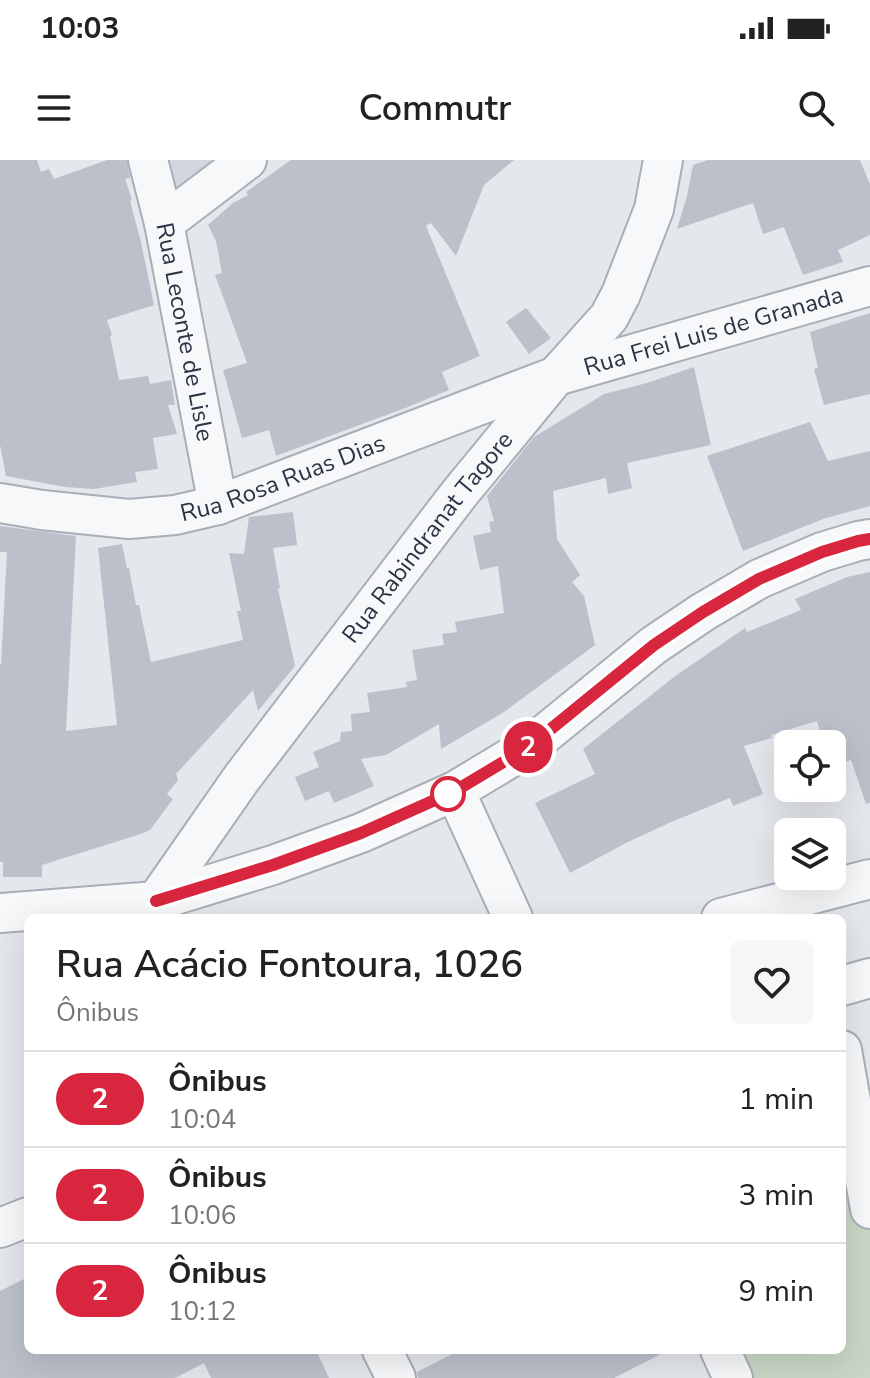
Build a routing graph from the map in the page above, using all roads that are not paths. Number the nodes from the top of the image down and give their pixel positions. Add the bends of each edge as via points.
1 (148, 160) edge
2 (247, 160) edge
3 (663, 160) edge
4 (164, 223) junction
5 (870, 286) edge
6 (556, 376) junction
7 (0, 503) edge
8 (218, 505) junction
9 (870, 539) edge
10 (455, 791) junction
11 (870, 879) edge
12 (156, 901) junction
13 (0, 913) edge
14 (511, 914) edge
15 (736, 914) edge
16 (870, 978) edge
17 (846, 985) edge
18 (846, 1073) edge
19 (870, 1209) edge
20 (24, 1219) edge
21 (0, 1228) edge
22 (722, 1354) edge
23 (733, 1378) edge

1 - 4 street, Rua Leconte de Lisle
2 - 4 street
3 - 6 street, Rua Rabindranat Tagore via 654,209 621,294 609,317
4 - 8 street, Rua Leconte de Lisle
5 - 6 street, Rua Frei Luis de Granada
6 - 8 street, Rua Rosa Ruas Dias
6 - 12 street, Rua Rabindranat Tagore via 305,694
7 - 8 street, Rua Rosa Ruas Dias via 129,519
9 - 10 street via 771,574 703,612 530,746
10 - 12 street via 347,838
10 - 14 street
11 - 15 street
12 - 13 street
16 - 17 street
18 - 19 street
20 - 21 street
22 - 23 street

